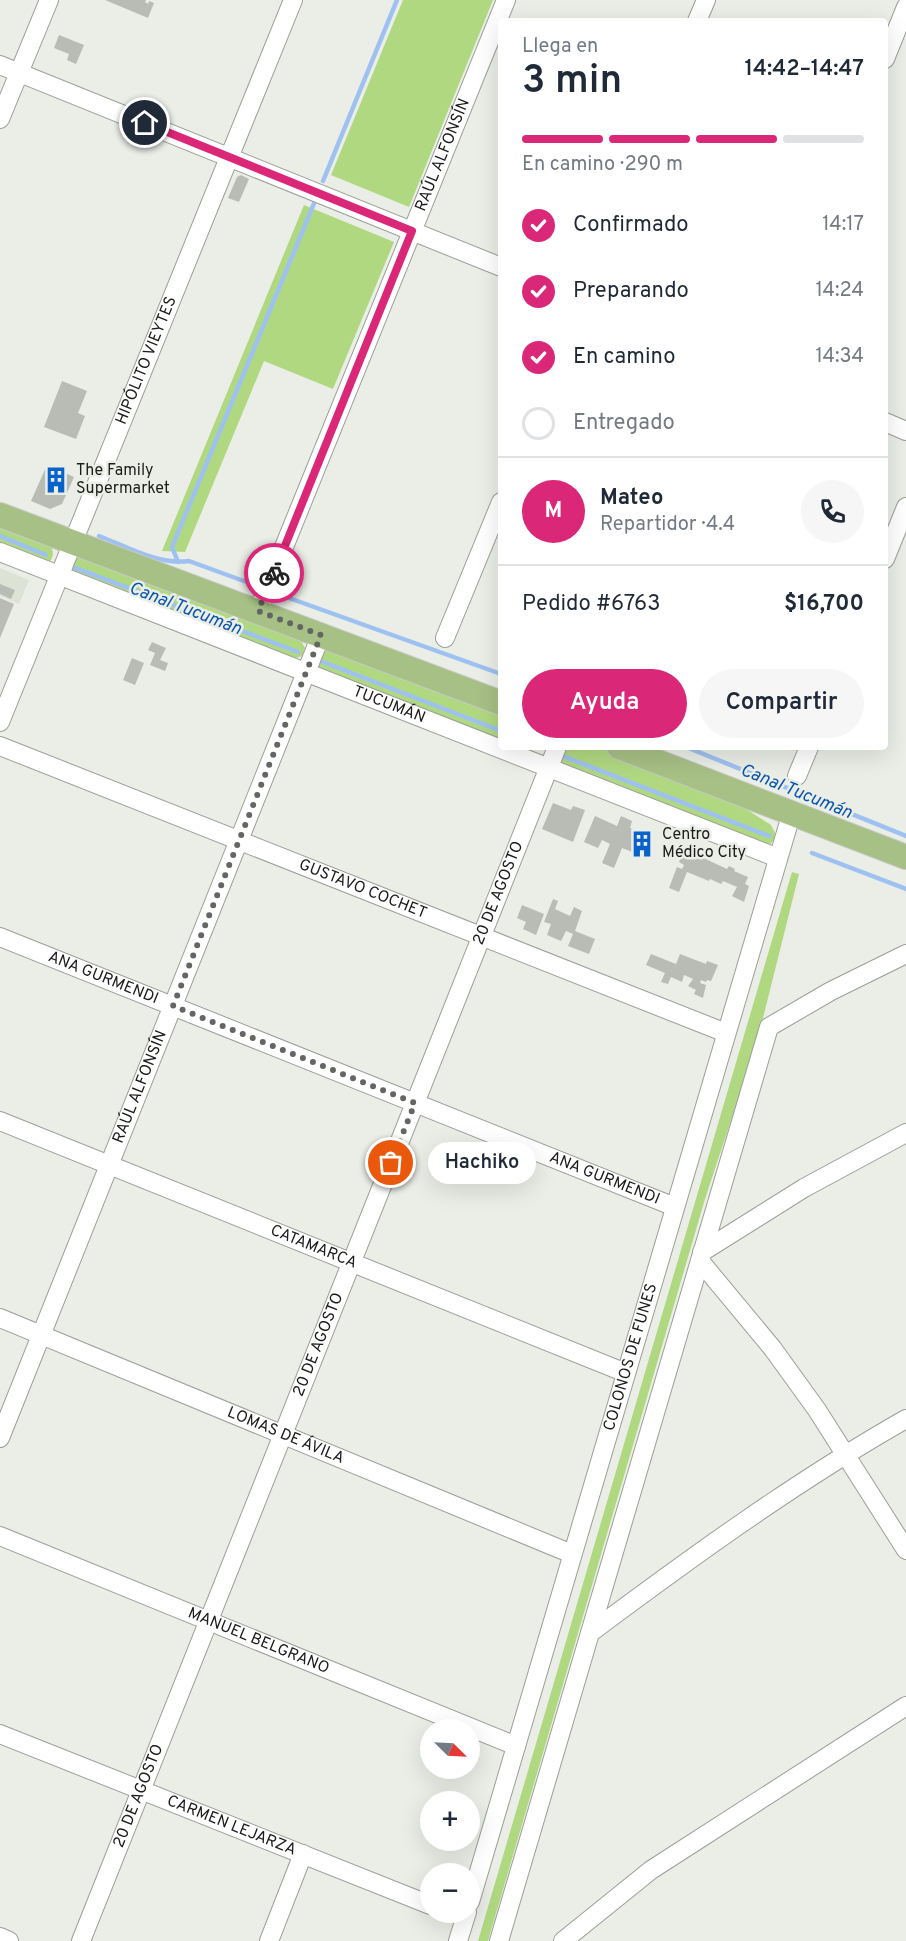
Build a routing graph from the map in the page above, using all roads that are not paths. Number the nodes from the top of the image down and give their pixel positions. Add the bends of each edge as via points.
1 (49, 0) edge
2 (293, 0) edge
3 (506, 0) edge
4 (706, 0) edge
5 (906, 7) edge
6 (499, 18) edge
7 (699, 18) edge
8 (498, 20) edge
9 (888, 52) edge
10 (0, 65) edge
11 (19, 73) junction
12 (0, 119) edge
13 (229, 157) junction
14 (412, 231) junction
15 (498, 266) edge
16 (888, 423) edge
17 (906, 431) edge
18 (906, 507) edge
19 (498, 509) edge
20 (0, 515) edge
21 (72, 543) junction
22 (0, 552) edge
23 (888, 552) edge
24 (59, 574) junction
25 (258, 611) junction
26 (321, 635) junction
27 (445, 638) dead end
28 (307, 672) junction
29 (498, 702) edge
30 (0, 722) edge
31 (0, 746) edge
32 (498, 747) edge
33 (506, 750) edge
34 (556, 750) edge
35 (627, 750) edge
36 (808, 750) edge
37 (549, 767) junction
38 (797, 776) dead end
39 (792, 812) junction
40 (239, 841) junction
41 (906, 857) edge
42 (778, 858) junction
43 (482, 936) junction
44 (0, 937) edge
45 (906, 954) edge
46 (173, 1006) junction
47 (726, 1033) junction
48 (415, 1103) junction
49 (0, 1121) edge
50 (906, 1133) edge
51 (110, 1165) junction
52 (675, 1207) junction
53 (701, 1257) junction
54 (351, 1263) junction
55 (0, 1318) edge
56 (41, 1335) junction
57 (626, 1373) junction
58 (906, 1419) edge
59 (283, 1434) junction
60 (0, 1438) edge
61 (845, 1454) junction
62 (0, 1536) edge
63 (906, 1550) edge
64 (572, 1554) junction
65 (208, 1621) junction
66 (590, 1633) junction
67 (906, 1706) edge
68 (0, 1734) edge
69 (516, 1746) junction
70 (141, 1790) junction
71 (303, 1854) junction
72 (478, 1863) edge
73 (420, 1901) edge
74 (461, 1923) edge
75 (0, 1937) edge
76 (9, 1941) edge
77 (81, 1941) edge
78 (269, 1941) edge
79 (458, 1941) edge
80 (499, 1941) edge
81 (563, 1941) edge

1 - 11 street
2 - 13 street, HIPÓLITO VIEYTES
3 - 6 street, RAÚL ALFONSÍN
4 - 7 street
5 - 9 street
8 - 14 street, RAÚL ALFONSÍN
10 - 11 street
11 - 12 street
11 - 13 street
13 - 14 street
13 - 21 street, HIPÓLITO VIEYTES
14 - 15 street
14 - 25 street, RAÚL ALFONSÍN
16 - 17 street
18 - 23 street
19 - 27 street
20 - 21 main road
21 - 24 street, HIPÓLITO VIEYTES
21 - 25 main road
22 - 24 street, TUCUMÁN
24 - 28 street, TUCUMÁN
24 - 30 street, HIPÓLITO VIEYTES
25 - 26 main road
26 - 28 street, RAÚL ALFONSÍN
26 - 29 main road
28 - 32 street, TUCUMÁN
28 - 40 street, RAÚL ALFONSÍN
31 - 40 street, GUSTAVO COCHET
33 - 37 street, TUCUMÁN
34 - 37 street, 20 DE AGOSTO
35 - 39 main road
36 - 38 street
37 - 42 street, TUCUMÁN
37 - 43 street, 20 DE AGOSTO
39 - 41 main road
39 - 42 street, COLONOS DE FUNES
40 - 43 street, GUSTAVO COCHET
40 - 46 street, RAÚL ALFONSÍN
42 - 47 street, COLONOS DE FUNES
43 - 47 street, GUSTAVO COCHET
43 - 48 street, 20 DE AGOSTO
44 - 46 street, ANA GURMENDI
45 - 53 street via 769,1027
46 - 48 street, ANA GURMENDI
46 - 51 street, RAÚL ALFONSÍN
47 - 52 street, COLONOS DE FUNES
48 - 52 street, ANA GURMENDI
48 - 54 street, 20 DE AGOSTO
49 - 51 street, CATAMARCA
50 - 53 street via 804,1188
51 - 54 street, CATAMARCA
51 - 56 street, RAÚL ALFONSÍN
52 - 57 street, COLONOS DE FUNES
53 - 61 street via 773,1349
53 - 66 street
54 - 57 street, CATAMARCA
54 - 59 street, 20 DE AGOSTO
55 - 56 street, LOMAS DE ÁVILA
56 - 59 street, LOMAS DE ÁVILA
56 - 60 street, RAÚL ALFONSÍN
57 - 64 street, COLONOS DE FUNES
58 - 61 street
59 - 64 street, LOMAS DE ÁVILA
59 - 65 street, 20 DE AGOSTO
61 - 63 street
61 - 66 street via 751,1516
62 - 65 street, MANUEL BELGRANO
64 - 69 street, COLONOS DE FUNES
65 - 69 street, MANUEL BELGRANO
65 - 70 street, 20 DE AGOSTO
66 - 80 street
67 - 81 street via 651,1870
68 - 70 street, CARMEN LEJARZA
69 - 72 street, COLONOS DE FUNES
70 - 71 street, CARMEN LEJARZA
70 - 77 street, 20 DE AGOSTO
71 - 73 street, CARMEN LEJARZA
71 - 78 street
74 - 79 street, COLONOS DE FUNES
75 - 76 street

